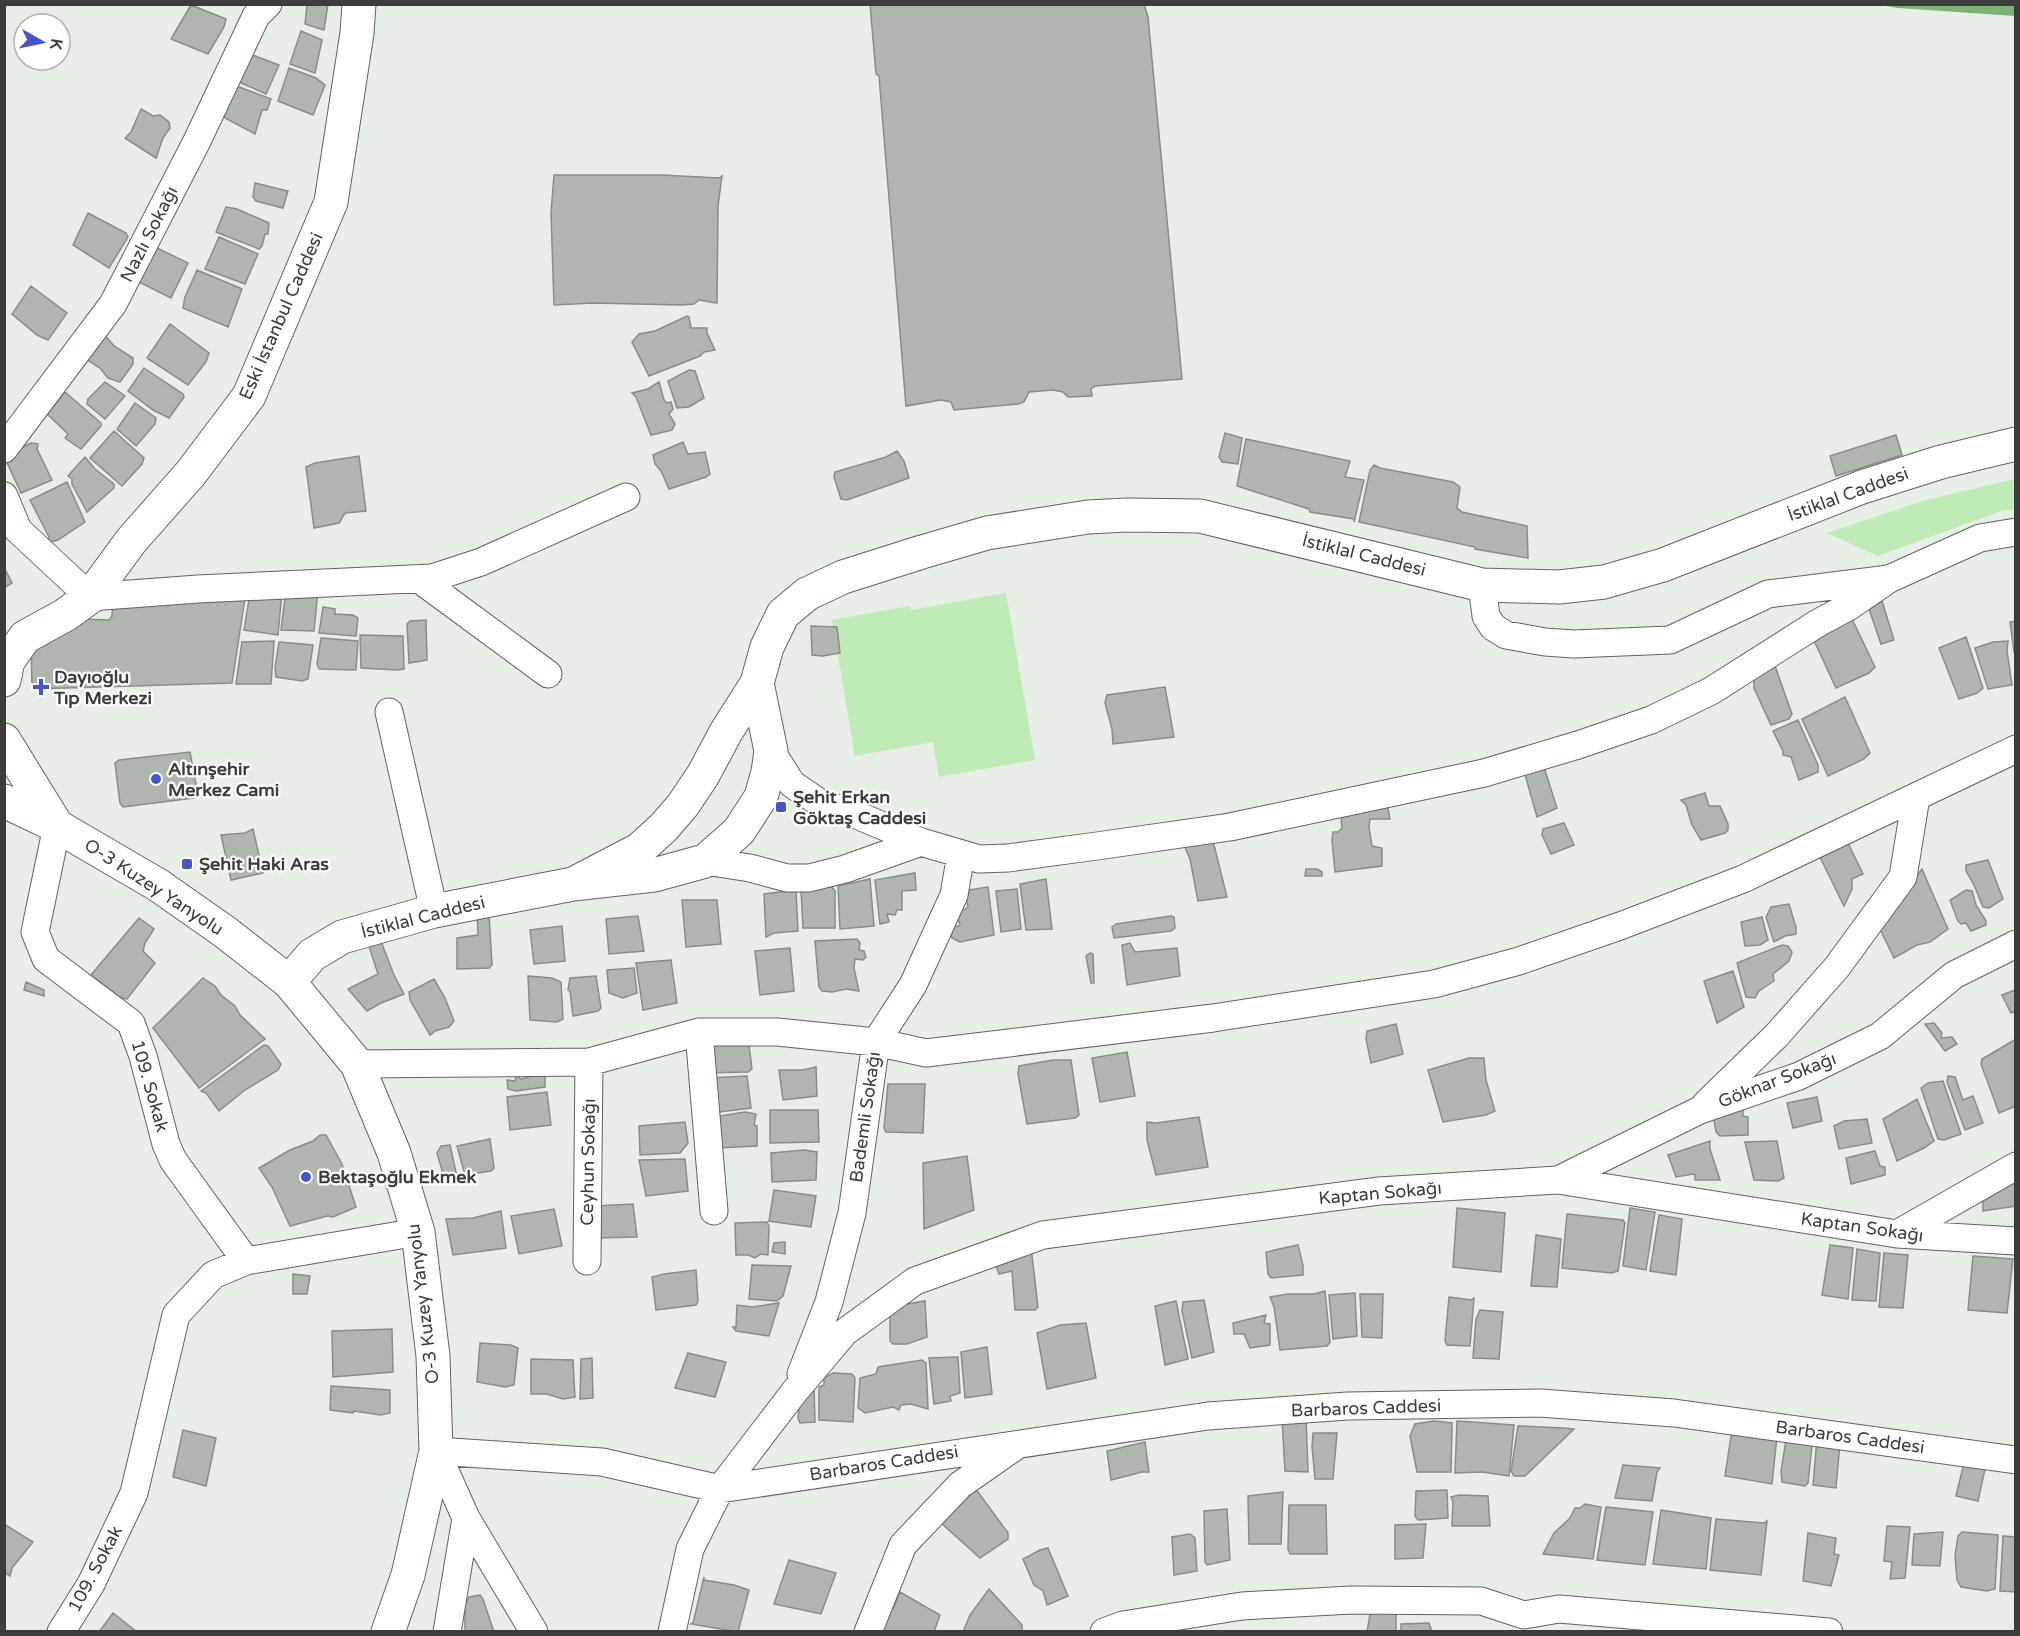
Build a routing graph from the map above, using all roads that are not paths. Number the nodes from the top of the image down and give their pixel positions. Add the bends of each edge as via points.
1 (268, 4) edge
2 (359, 4) edge
3 (2016, 444) edge
4 (4, 449) edge
5 (4, 496) edge
6 (626, 497) dead end
7 (2016, 532) edge
8 (419, 579) junction
9 (1889, 579) junction
10 (1482, 585) junction
11 (90, 597) junction
12 (548, 674) dead end
13 (4, 680) edge
14 (757, 683) junction
15 (389, 712) dead end
16 (722, 738) junction
17 (4, 740) edge
18 (2016, 749) edge
19 (771, 751) junction
20 (1916, 797) junction
21 (4, 801) edge
22 (674, 816) junction
23 (57, 826) junction
24 (921, 842) junction
25 (961, 854) junction
26 (705, 861) junction
27 (573, 884) junction
28 (434, 911) junction
29 (2016, 944) edge
30 (289, 982) junction
31 (699, 1032) junction
32 (876, 1042) junction
33 (590, 1062) junction
34 (357, 1064) junction
35 (1700, 1110) junction
36 (2016, 1166) edge
37 (1558, 1180) junction
38 (714, 1211) dead end
39 (418, 1232) junction
40 (1898, 1234) junction
41 (2016, 1241) edge
42 (246, 1261) junction
43 (588, 1261) dead end
44 (795, 1392) junction
45 (1020, 1443) junction
46 (436, 1451) junction
47 (2016, 1460) edge
48 (720, 1489) junction
49 (466, 1518) junction
50 (1524, 1623) edge
51 (1710, 1627) edge
52 (61, 1632) edge
53 (388, 1632) edge
54 (447, 1632) edge
55 (534, 1632) edge
56 (672, 1632) edge
57 (868, 1632) edge
58 (1104, 1632) edge
59 (1829, 1632) edge

1 - 4 street, Nazlı Sokağı via 256,16 113,304
2 - 11 main road, Eski İstanbul Caddesi via 331,202 249,396
3 - 10 main road, İstiklal Caddesi via 1862,487 1663,565 1604,582 1559,587
5 - 11 street via 18,530
6 - 8 street via 481,562
7 - 9 street via 1980,538
8 - 11 street
8 - 12 street
9 - 10 street via 1768,594 1670,640 1574,644 1506,635 1493,627 1486,616
9 - 25 street via 1711,691 1652,720 1484,773 1230,827 1008,858 979,859
10 - 14 main road, İstiklal Caddesi via 1200,516 1088,517 987,533 843,577 807,594 783,614 767,646
11 - 13 main road, Eski İstanbul Caddesi via 25,637 8,661
14 - 16 main road, İstiklal Caddesi
14 - 19 main road, İstiklal Caddesi
15 - 28 street
16 - 19 main road via 736,731 750,732
16 - 22 main road, İstiklal Caddesi via 703,775
17 - 23 main road
18 - 20 street
19 - 24 street via 792,784 820,802
19 - 26 main road, İstiklal Caddesi via 761,797 740,831
20 - 32 street via 1743,879 1530,957 1434,984 1214,1018 926,1053
20 - 35 street via 1903,877 1837,967 1777,1035
21 - 23 main road, O-3 Kuzey Yanyolu
22 - 26 main road via 671,828 675,843 687,855
22 - 27 main road, İstiklal Caddesi via 639,849
23 - 30 main road, O-3 Kuzey Yanyolu via 158,885
23 - 42 street, 109. Sokak via 34,932 46,959 131,1023 173,1160
24 - 25 street
24 - 26 street via 809,878 788,878
25 - 32 street, Bademli Sokağı via 954,895 918,975
26 - 27 main road, İstiklal Caddesi via 654,876
27 - 28 main road, İstiklal Caddesi
28 - 30 main road, İstiklal Caddesi via 342,937 312,955
29 - 35 street, Göknar Sokağı via 1954,975 1880,1036 1799,1076
30 - 34 main road, O-3 Kuzey Yanyolu
31 - 32 street via 777,1032
31 - 33 street
31 - 38 street
32 - 44 street, Bademli Sokağı via 852,1213 829,1302
33 - 34 street
33 - 43 street, Ceyhun Sokağı
34 - 39 main road, O-3 Kuzey Yanyolu via 394,1153
35 - 37 street, Göknar Sokağı
36 - 40 street
37 - 40 street, Kaptan Sokağı
37 - 44 street, Kaptan Sokağı via 1379,1191 1043,1235 915,1281 845,1332
39 - 42 street, 109. Sokak
39 - 46 main road, O-3 Kuzey Yanyolu via 433,1356
40 - 41 street, Kaptan Sokağı
42 - 52 street, 109. Sokak via 213,1275 176,1315 134,1493 91,1584
44 - 48 street
45 - 47 street, Barbaros Caddesi via 1208,1416 1348,1406 1540,1403 1674,1413
45 - 48 street, Barbaros Caddesi
45 - 57 street via 960,1485 903,1545
46 - 48 street via 602,1461
46 - 49 street
46 - 53 main road, O-3 Kuzey Yanyolu via 408,1575
48 - 56 street via 690,1549
49 - 54 street
49 - 55 street
50 - 51 street via 1559,1609
50 - 58 street via 1481,1601 1373,1599 1242,1606 1124,1625
51 - 59 street

